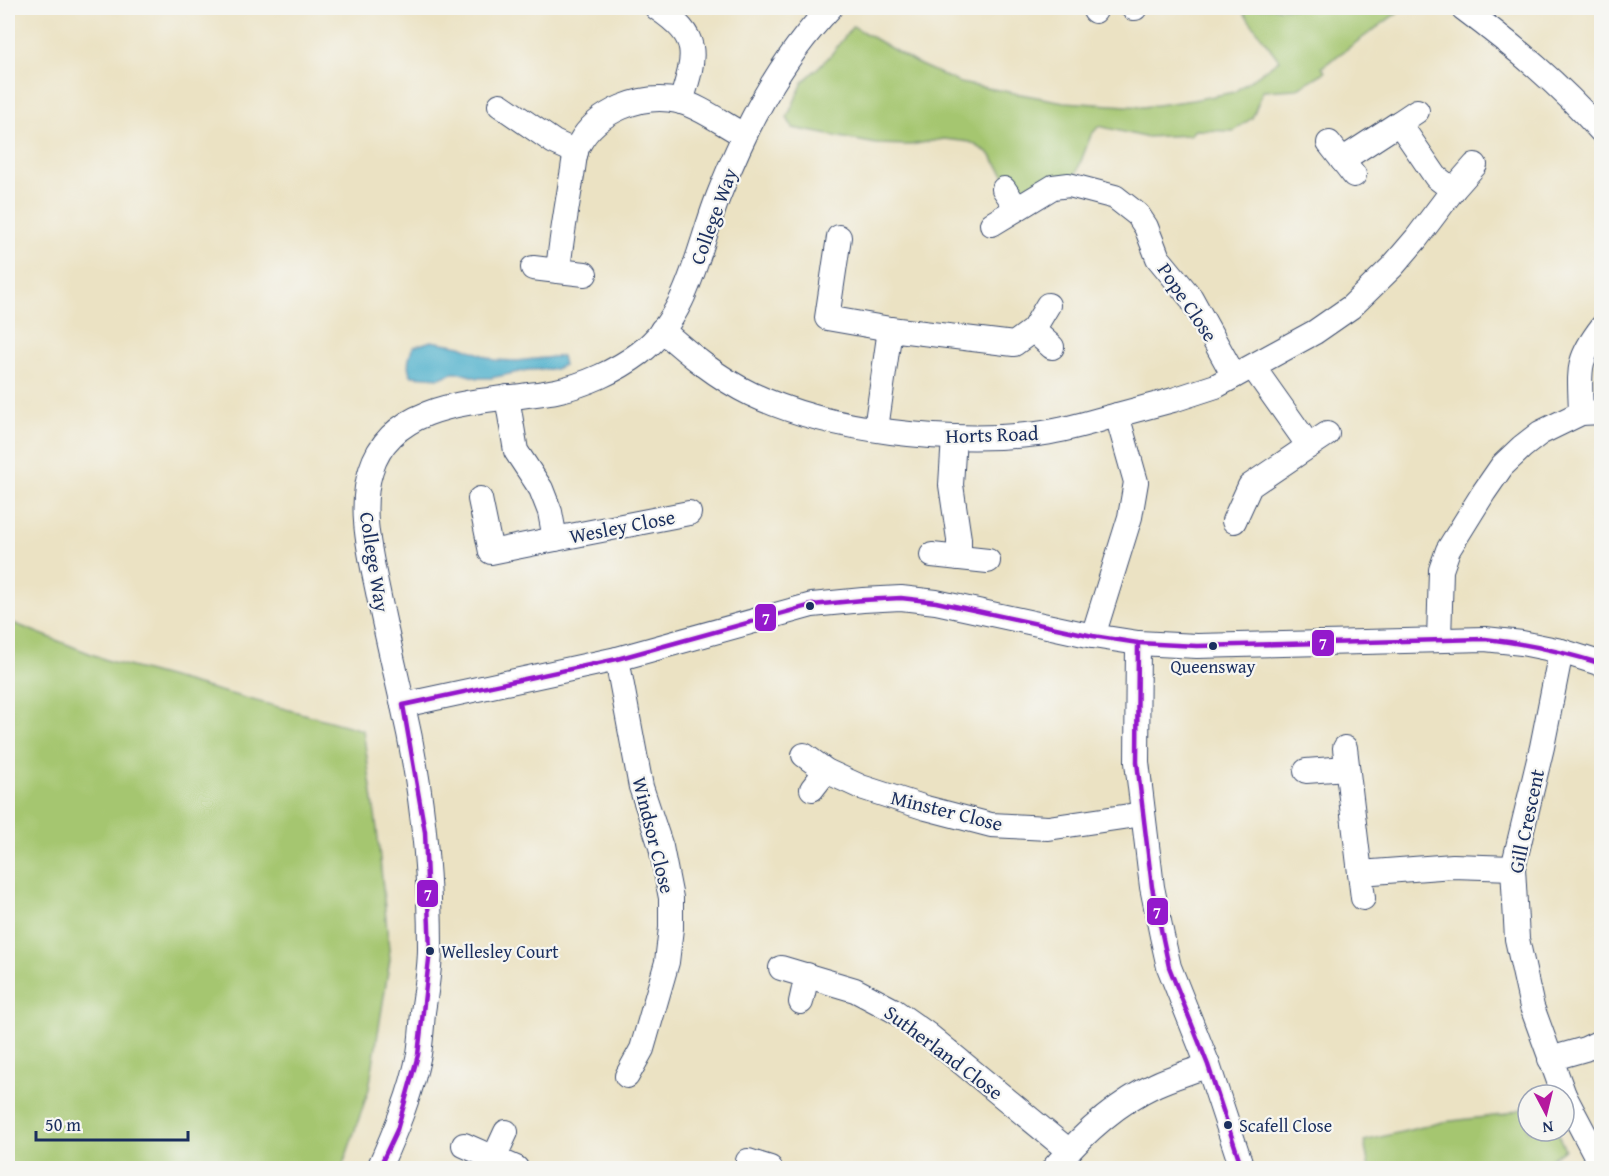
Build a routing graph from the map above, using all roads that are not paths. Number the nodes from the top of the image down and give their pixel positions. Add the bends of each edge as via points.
1 (657, 8) edge
2 (830, 8) edge
3 (1463, 8) edge
4 (681, 102) junction
5 (500, 105) dead end
6 (1602, 132) edge
7 (744, 135) junction
8 (576, 152) junction
9 (1342, 159) dead end
10 (1475, 165) dead end
11 (1453, 190) junction
12 (992, 224) dead end
13 (839, 237) dead end
14 (533, 268) dead end
15 (558, 271) junction
16 (585, 274) dead end
17 (1048, 305) dead end
18 (1602, 327) edge
19 (890, 329) junction
20 (662, 330) junction
21 (1033, 330) junction
22 (1052, 347) dead end
23 (1244, 371) junction
24 (507, 397) junction
25 (1591, 413) edge
26 (1117, 415) junction
27 (876, 429) junction
28 (954, 437) junction
29 (480, 499) dead end
30 (689, 513) dead end
31 (1234, 521) dead end
32 (555, 539) junction
33 (932, 555) dead end
34 (958, 558) junction
35 (988, 561) dead end
36 (1093, 636) junction
37 (1439, 640) junction
38 (1138, 643) junction
39 (1562, 651) junction
40 (617, 659) junction
41 (1602, 664) edge
42 (403, 705) junction
43 (804, 755) dead end
44 (1306, 771) dead end
45 (1143, 814) junction
46 (1513, 868) junction
47 (1360, 873) junction
48 (1363, 898) dead end
49 (781, 968) dead end
50 (807, 975) junction
51 (801, 1002) dead end
52 (1602, 1041) edge
53 (1550, 1059) junction
54 (1208, 1065) junction
55 (627, 1076) dead end
56 (1559, 1083) edge
57 (1576, 1118) edge
58 (506, 1132) dead end
59 (464, 1144) dead end
60 (494, 1158) junction
61 (1061, 1160) edge
62 (1602, 1167) edge
63 (379, 1168) edge
64 (516, 1168) edge
65 (1242, 1168) edge

1 - 4 street via 687,33 693,48
2 - 7 street, College Way via 789,59
3 - 6 street via 1521,52
4 - 7 street
4 - 8 street via 661,98 627,104 592,126
5 - 8 street via 554,142
7 - 20 street, College Way via 680,306
8 - 15 street
9 - 11 street via 1408,117 1436,177
10 - 11 street, Horts Road
11 - 23 street, Horts Road via 1392,267 1351,307 1316,332
12 - 23 street, Pope Close via 1010,198 1053,187 1069,185 1114,197 1156,224 1158,258
13 - 19 street via 825,328
14 - 15 street
15 - 16 street
17 - 21 street
18 - 25 street via 1586,347 1580,366
19 - 21 street via 1014,344
19 - 27 street
20 - 24 street, College Way via 641,352 590,380 558,390
20 - 27 street, Horts Road via 721,377 751,394 799,413
21 - 22 street
23 - 26 street, Horts Road via 1216,386
23 - 31 street, Pope Close via 1318,440 1250,486
24 - 32 street, Wesley Close via 516,451 541,489
24 - 42 street, College Way via 466,402 424,415 385,442 372,466 366,501 367,531
25 - 37 street via 1540,433 1522,447 1502,466 1467,516 1441,570
26 - 28 street, Horts Road via 1039,434
26 - 36 street via 1136,482 1130,517
27 - 28 street, Horts Road
28 - 34 street via 951,485
29 - 32 street, Wesley Close via 493,562
30 - 32 street, Wesley Close
33 - 34 street
34 - 35 street
36 - 38 street
36 - 40 street via 901,598 812,605
37 - 38 street
37 - 39 street via 1485,639
38 - 45 street via 1137,762
39 - 41 street
39 - 46 street, Gill Crescent
40 - 42 street
40 - 55 street, Windsor Close via 641,787 661,847 671,898 667,962 642,1049
42 - 63 street, College Way via 425,832 430,951 418,1055 397,1130
43 - 45 street, Minster Close via 819,780 861,787 991,825 1048,828
44 - 47 street via 1346,758
45 - 54 street via 1152,887 1167,957
46 - 47 street via 1453,866
46 - 53 street, Gill Crescent via 1517,939 1532,1007
47 - 48 street
49 - 50 street, Sutherland Close
50 - 51 street
50 - 61 street, Sutherland Close via 855,990 893,1010 936,1041
52 - 53 street
53 - 56 street, Gill Crescent
54 - 61 street via 1156,1084 1122,1103
54 - 65 street
57 - 62 street, Gill Crescent
58 - 60 street
59 - 60 street
60 - 64 street

